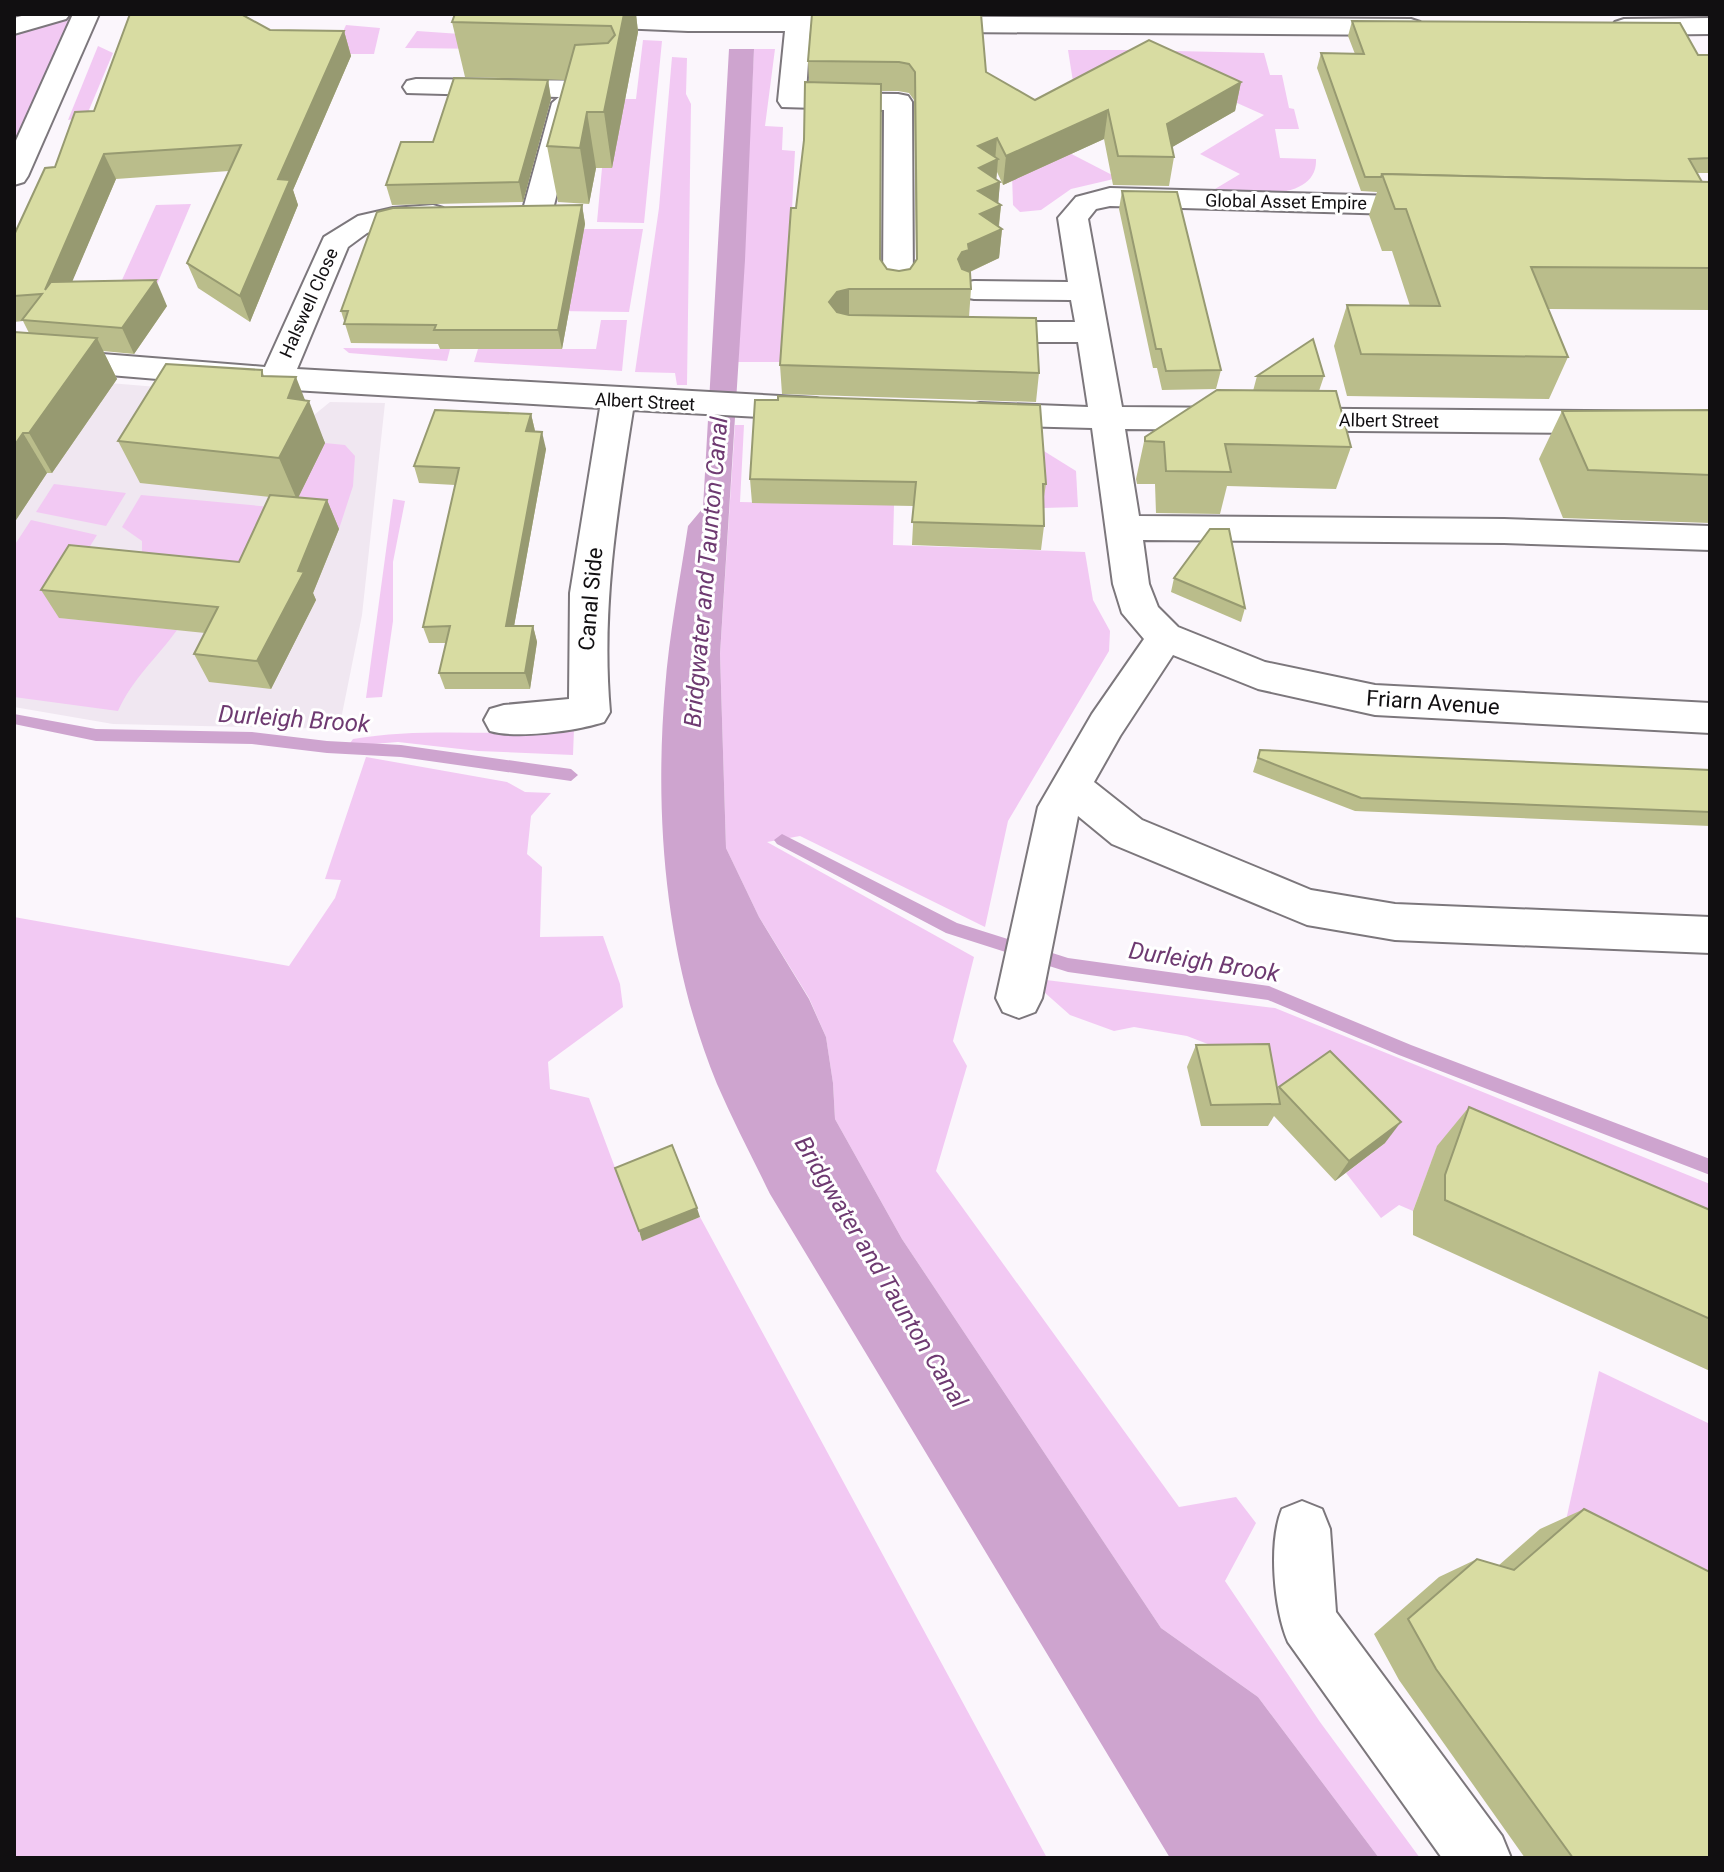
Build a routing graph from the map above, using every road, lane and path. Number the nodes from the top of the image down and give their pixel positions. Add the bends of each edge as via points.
1 (57, 14) edge
2 (86, 14) edge
3 (482, 14) edge
4 (570, 17) edge
5 (955, 19) edge
6 (1309, 20) edge
7 (798, 23) junction
8 (14, 26) edge
9 (1433, 27) edge
10 (1600, 27) edge
11 (1710, 28) edge
12 (416, 87) dead end
13 (570, 89) junction
14 (607, 89) edge
15 (14, 176) edge
16 (1456, 206) edge
17 (506, 213) edge
18 (460, 214) edge
19 (898, 288) edge
20 (974, 290) edge
21 (1085, 291) junction
22 (940, 332) edge
23 (1093, 332) junction
24 (14, 357) edge
25 (276, 379) junction
26 (618, 401) junction
27 (843, 410) edge
28 (952, 413) edge
29 (1107, 418) junction
30 (1710, 423) edge
31 (1123, 528) junction
32 (1710, 538) edge
33 (1165, 637) junction
34 (1710, 718) edge
35 (504, 720) dead end
36 (1071, 787) junction
37 (1710, 935) edge
38 (1019, 998) dead end
39 (1302, 1529) dead end
40 (1480, 1858) edge

1 - 8 street
2 - 15 street
3 - 4 street
4 - 7 street
5 - 6 street
5 - 7 street
6 - 9 street
7 - 19 street via 792,101 898,102
10 - 11 street
12 - 13 street
13 - 14 street
13 - 17 street via 552,213
16 - 21 street, Global Asset Empire via 1110,197 1086,203 1073,218
18 - 25 street, Halswell Close via 398,215 362,224 343,236 328,257
20 - 21 street
21 - 23 street, Global Asset Empire
22 - 23 street
23 - 29 street, Global Asset Empire
24 - 25 street, Albert Street
25 - 26 street, Albert Street
26 - 27 street, Albert Street
26 - 35 street, Canal Side via 589,566 585,662 590,712
28 - 29 street, Albert Street
29 - 30 street, Albert Street
29 - 31 street, Friarn Avenue
31 - 32 street
31 - 33 street, Friarn Avenue via 1141,613
33 - 34 street, Friarn Avenue via 1258,675 1375,700
33 - 36 street
36 - 37 street via 1127,832 1307,907 1395,922
36 - 38 street via 1059,807
39 - 40 street via 1308,1622

